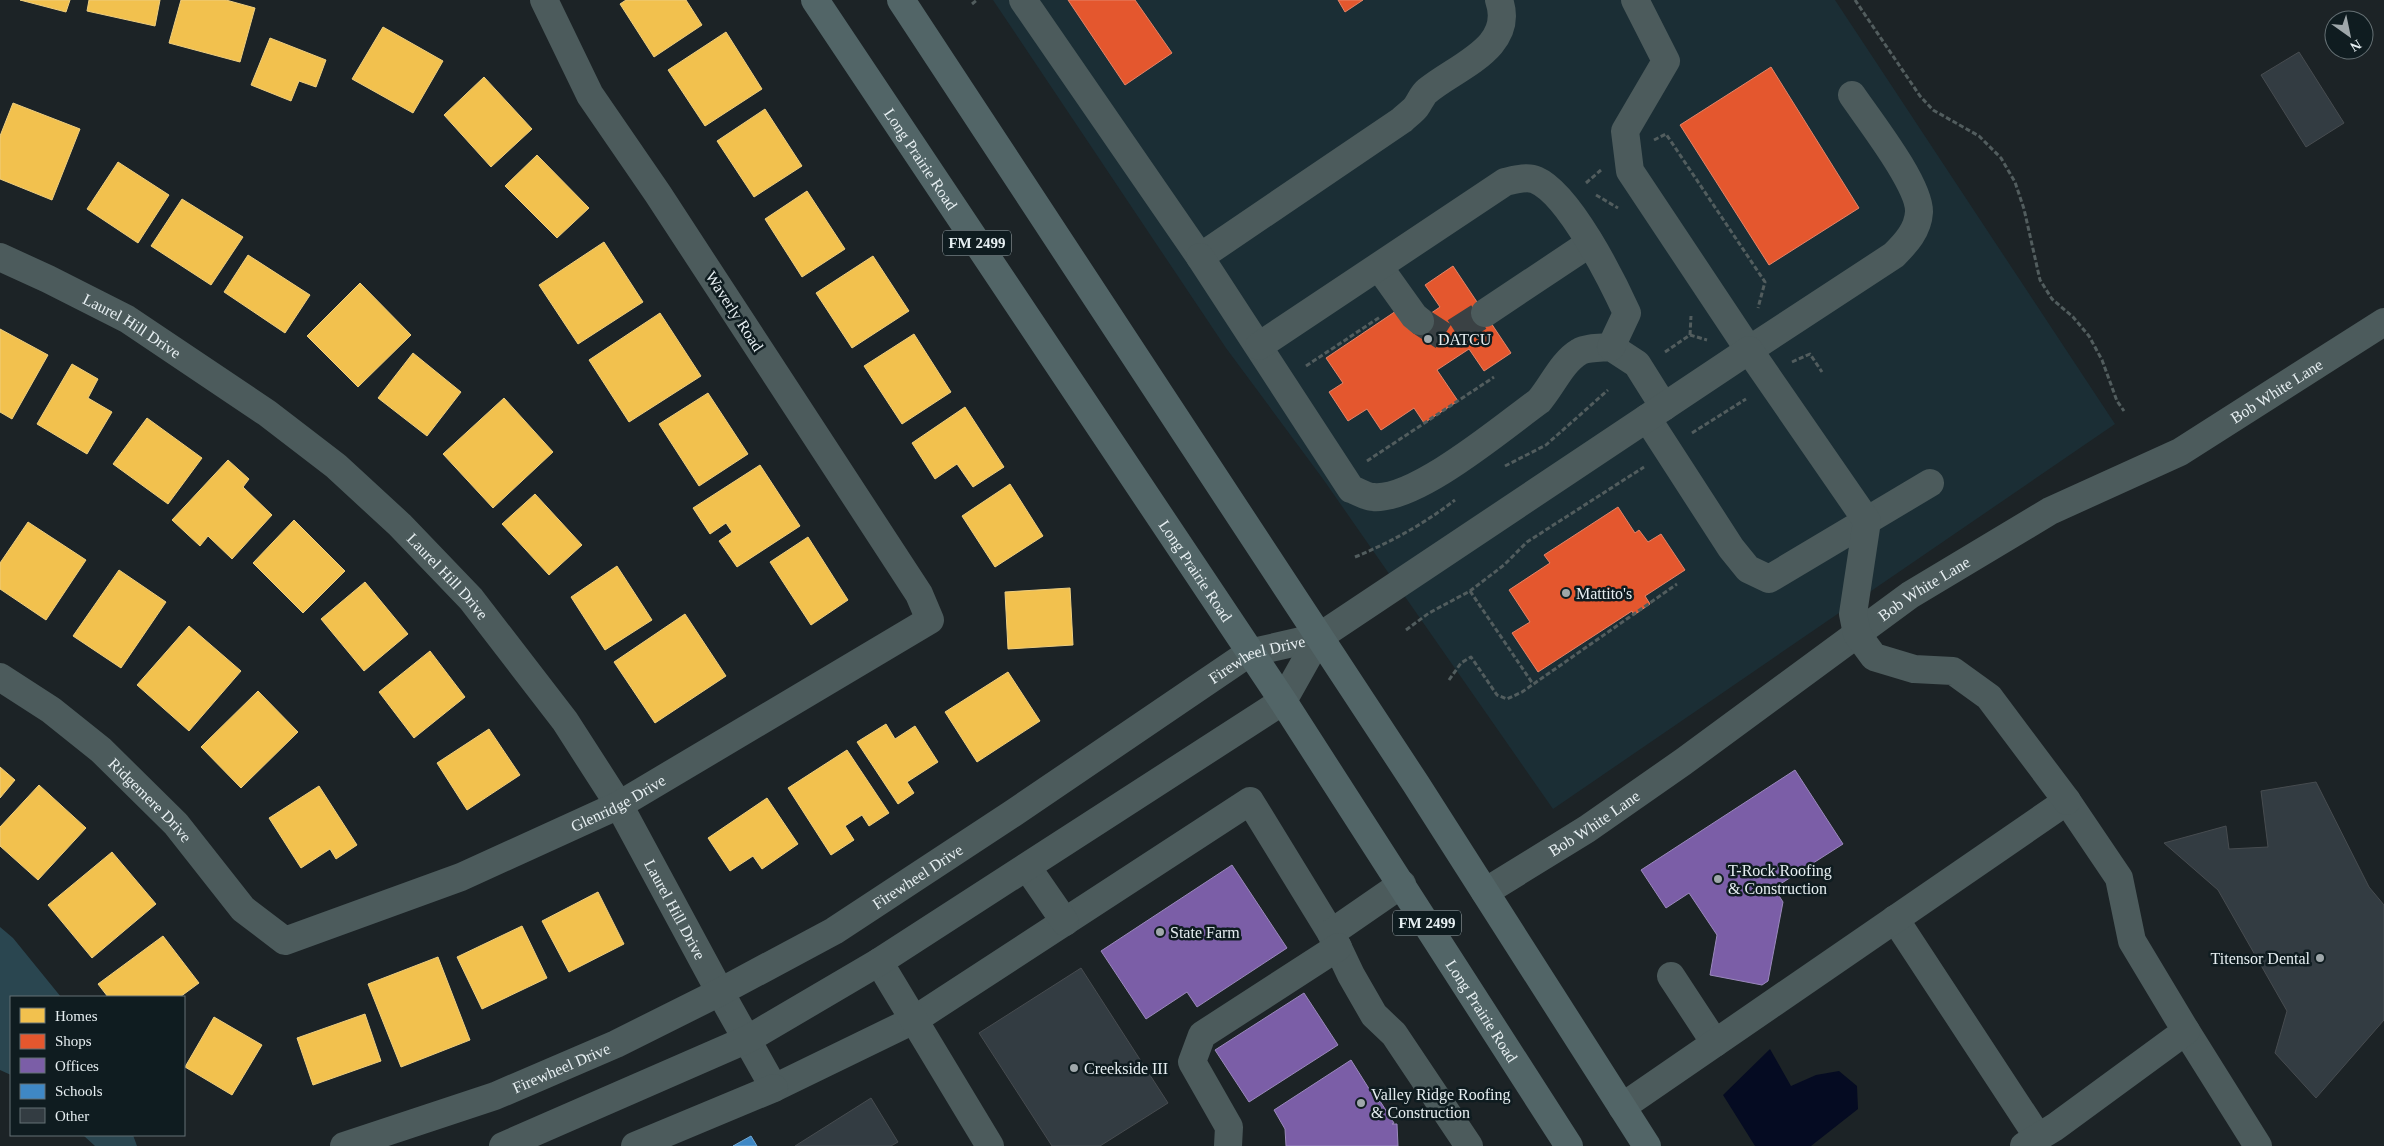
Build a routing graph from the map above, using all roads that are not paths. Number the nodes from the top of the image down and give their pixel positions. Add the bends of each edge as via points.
1 (544, 0) edge
2 (815, 0) edge
3 (901, 0) edge
4 (1023, 0) edge
5 (1499, 0) edge
6 (1635, 0) edge
7 (1852, 95) dead end
8 (1590, 243) junction
9 (0, 257) edge
10 (1200, 257) junction
11 (1379, 266) junction
12 (1485, 313) tunnel mouth
13 (1420, 321) tunnel mouth
14 (2384, 322) edge
15 (1259, 346) junction
16 (1610, 347) junction
17 (1749, 350) junction
18 (1655, 413) junction
19 (1930, 484) dead end
20 (1867, 521) junction
21 (930, 620) joint
22 (1857, 634) junction
23 (1319, 637) junction
24 (1249, 653) junction
25 (0, 676) edge
26 (1283, 701) junction
27 (2067, 801) junction
28 (619, 805) junction
29 (1027, 868) junction
30 (1402, 884) junction
31 (1485, 892) junction
32 (1895, 919) junction
33 (1065, 922) junction
34 (1334, 940) junction
35 (285, 941) joint
36 (879, 962) junction
37 (1671, 976) dead end
38 (720, 992) junction
39 (914, 1020) junction
40 (2186, 1031) junction
41 (748, 1039) junction
42 (1715, 1043) junction
43 (774, 1088) junction
44 (1622, 1107) junction
45 (2031, 1142) edge
46 (344, 1146) edge
47 (503, 1146) edge
48 (635, 1146) edge
49 (990, 1146) edge
50 (1228, 1146) edge
51 (1469, 1146) edge
52 (1569, 1146) edge
53 (1647, 1146) edge
54 (2258, 1146) edge

1 - 21 street, Waverly Road via 590,95 919,594
2 - 24 main road, Long Prairie Road / FM 2499
3 - 23 main road
4 - 10 street
5 - 10 street via 1500,27 1485,52 1425,92 1402,120
6 - 17 street via 1666,61 1626,131 1630,170
7 - 17 street via 1914,188 1918,212 1911,239 1894,254
8 - 11 street via 1562,201 1536,180 1522,178 1505,182
8 - 12 street
8 - 16 street via 1627,313
9 - 28 street, Laurel Hill Drive via 128,319 267,413 336,466 400,525 471,599 565,721
10 - 15 street
11 - 13 street
11 - 15 street
14 - 22 street, Bob White Lane via 2180,452 2050,511 1910,595
15 - 16 street via 1352,489 1372,498 1392,495 1435,475 1539,401 1580,351
16 - 18 street via 1636,364
17 - 18 street
17 - 20 street
18 - 20 street via 1668,450 1731,548 1748,568 1769,579
18 - 23 street
19 - 20 street
20 - 22 street via 1853,614
21 - 28 street, Glenridge Drive
22 - 27 street via 1874,657 1914,669 1953,671 1989,697
22 - 31 street, Bob White Lane via 1684,762 1587,829
23 - 24 street, Firewheel Drive
23 - 26 street, Firewheel Drive
23 - 31 main road
24 - 26 main road, Long Prairie Road / FM 2499
24 - 38 street, Firewheel Drive via 834,931
25 - 35 street, Ridgemere Drive via 51,710 101,750 176,824 243,909
26 - 29 street, Firewheel Drive
26 - 30 main road, Long Prairie Road / FM 2499
27 - 32 street
27 - 40 street via 2119,878 2132,941
28 - 35 street, Glenridge Drive via 460,877
28 - 38 street, Laurel Hill Drive
29 - 33 street
29 - 36 street, Firewheel Drive
30 - 34 street
30 - 52 main road, Long Prairie Road / FM 2499
31 - 44 main road
32 - 42 street
32 - 45 street
33 - 34 street via 1250,801
33 - 39 street
34 - 50 street via 1202,1035 1192,1062 1229,1127
34 - 51 street via 1374,1015 1394,1034
36 - 39 street
36 - 41 street, Firewheel Drive
37 - 42 street
38 - 41 street, Laurel Hill Drive
38 - 46 street, Firewheel Drive via 616,1044 495,1096
39 - 43 street
39 - 49 street
40 - 45 street
40 - 54 street
41 - 43 street, Laurel Hill Drive
41 - 47 street, Firewheel Drive
42 - 44 street
43 - 48 street
44 - 53 main road

